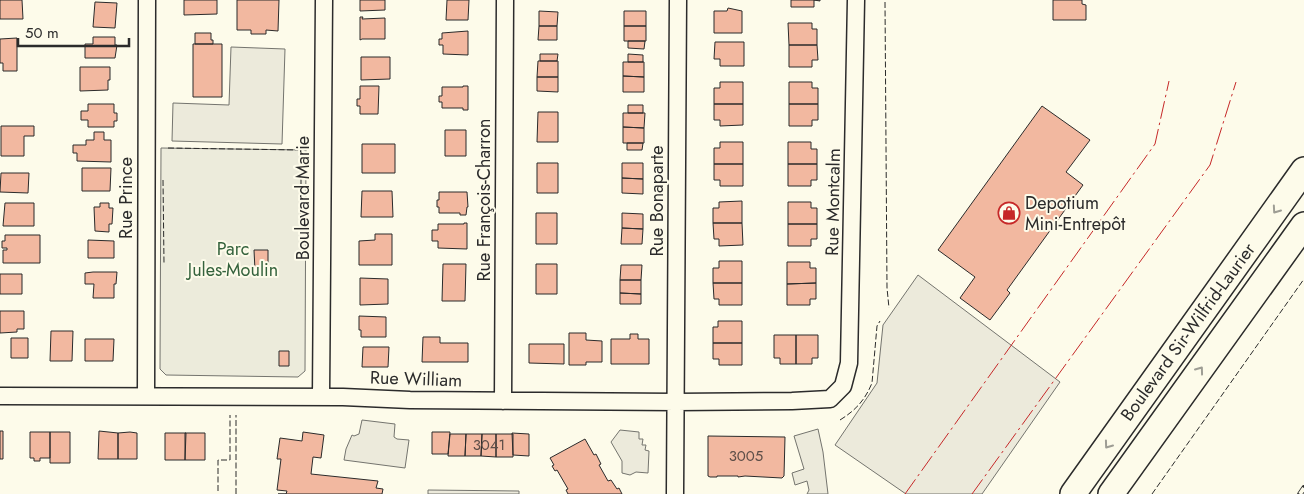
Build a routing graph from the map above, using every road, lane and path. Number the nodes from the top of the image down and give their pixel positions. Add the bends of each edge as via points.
1 (146, 0) edge
2 (324, 0) edge
3 (505, 0) edge
4 (678, 0) edge
5 (856, 0) edge
6 (1304, 170) edge
7 (1304, 225) edge
8 (0, 396) edge
9 (146, 396) junction
10 (321, 397) junction
11 (830, 398) joint
12 (503, 401) junction
13 (676, 402) junction
14 (675, 494) edge
15 (1073, 494) edge
16 (1111, 494) edge

1 - 9 street, Rue Prince
2 - 10 street, Boulevard Marie
3 - 12 street, Rue François-Charron
4 - 13 street, Rue Bonaparte
5 - 11 street, Rue Montcalm via 849,364 843,386
6 -> 15 highway, Boulevard Sir-Wilfrid-Laurier
16 -> 7 highway, Boulevard Sir-Wilfrid-Laurier
8 - 9 street, Rue William
9 - 10 street, Rue William
10 - 12 street, Rue William
11 - 13 street, Rue William
12 - 13 street, Rue William
13 - 14 street, Rue Bonaparte

